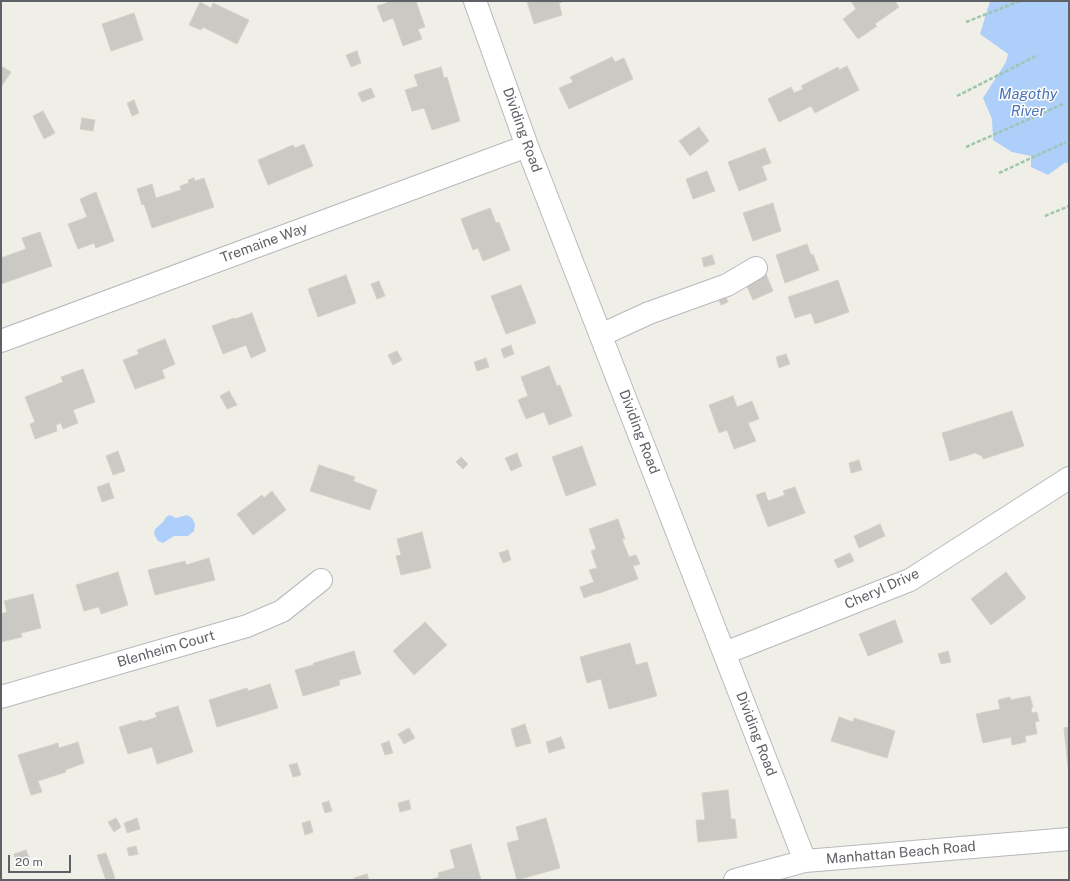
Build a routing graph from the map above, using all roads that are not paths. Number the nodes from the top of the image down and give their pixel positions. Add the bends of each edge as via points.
1 (475, 1) edge
2 (527, 146) junction
3 (756, 268) dead end
4 (601, 335) junction
5 (1, 341) edge
6 (1069, 478) edge
7 (321, 580) dead end
8 (725, 654) junction
9 (1, 697) edge
10 (1069, 839) edge
11 (805, 861) junction
12 (735, 880) edge

1 - 2 street, Dividing Road
2 - 4 street, Dividing Road
2 - 5 street, Tremaine Way
3 - 4 street via 727,285 649,313
4 - 8 street, Dividing Road
6 - 8 street, Cheryl Drive via 910,580
7 - 9 street, Blenheim Court via 282,611 247,626
8 - 11 street, Dividing Road
10 - 11 street, Manhattan Beach Road
11 - 12 street, Manhattan Beach Road

